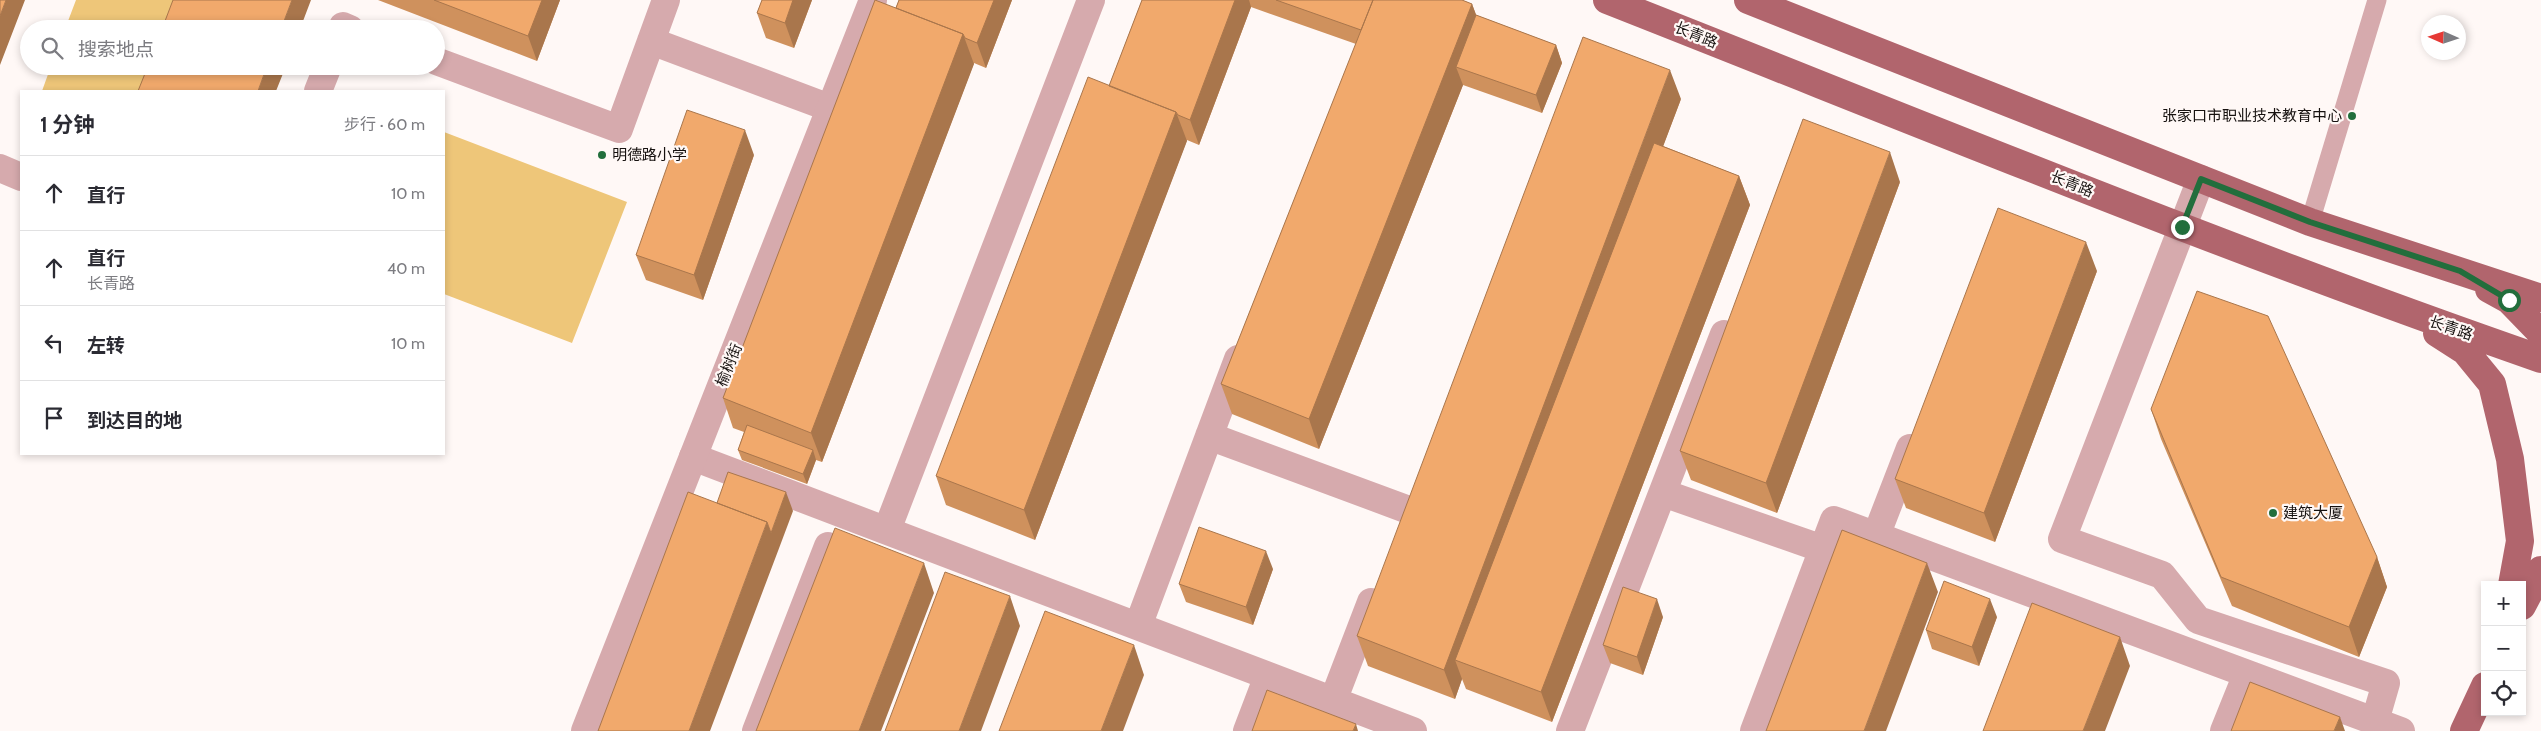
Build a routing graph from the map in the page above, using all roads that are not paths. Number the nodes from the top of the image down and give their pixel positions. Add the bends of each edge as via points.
1 (666, 0) edge
2 (873, 0) edge
3 (1091, 0) edge
4 (1607, 0) edge
5 (1748, 0) edge
6 (2377, 0) edge
7 (651, 41) junction
8 (445, 64) edge
9 (324, 75) edge
10 (318, 90) edge
11 (830, 108) junction
12 (0, 168) edge
13 (20, 177) edge
14 (2201, 179) junction
15 (2310, 222) junction
16 (2182, 227) junction
17 (2460, 271) junction
18 (2541, 298) edge
19 (1733, 310) edge
20 (2407, 312) junction
21 (2541, 333) edge
22 (1248, 334) edge
23 (2541, 359) edge
24 (1918, 425) edge
25 (1209, 436) junction
26 (693, 457) junction
27 (1417, 482) edge
28 (1663, 493) junction
29 (1406, 509) junction
30 (841, 513) junction
31 (886, 530) junction
32 (1876, 536) junction
33 (1396, 537) edge
34 (1823, 549) junction
35 (2541, 570) edge
36 (2513, 581) edge
37 (1378, 582) edge
38 (1058, 596) junction
39 (2036, 596) junction
40 (2526, 598) edge
41 (1047, 623) edge
42 (2026, 623) edge
43 (1138, 626) junction
44 (2247, 674) junction
45 (1268, 676) junction
46 (2481, 695) edge
47 (1333, 701) junction
48 (2375, 721) junction
49 (585, 731) edge
50 (756, 731) edge
51 (1247, 731) edge
52 (1413, 731) edge
53 (1570, 731) edge
54 (1754, 731) edge
55 (2224, 731) edge
56 (2401, 731) edge
57 (2464, 731) edge

1 - 7 street
2 - 11 street, 榆树街
3 - 31 street
4 - 16 main road, 长青路
5 - 14 main road
6 - 15 lane
7 - 8 street via 619,129
7 - 11 street
9 - 10 street
11 - 26 street, 榆树街
12 - 13 street
14 - 15 main road
14 - 16 street
15 - 17 main road
16 - 20 main road, 长青路
16 - 48 street via 2062,540 2162,575 2198,620 2386,683
17 - 18 main road
17 - 21 main road via 2509,300
19 - 28 street
20 - 23 main road, 长青路
20 - 36 main road via 2465,351 2492,384 2510,459 2520,541
22 - 25 street
24 - 32 street
25 - 29 street
25 - 43 street
26 - 30 street
26 - 49 street, 榆树街
27 - 29 street
28 - 34 street
28 - 53 street
29 - 33 street
30 - 31 street
30 - 50 street
31 - 38 street
32 - 34 street via 1834,520
32 - 39 street
34 - 54 street
35 - 40 main road
37 - 47 street
38 - 41 street
38 - 43 street
39 - 42 street
39 - 44 street
43 - 45 street
44 - 48 street
44 - 55 street
45 - 47 street
45 - 51 street
46 - 57 main road
47 - 52 street
48 - 56 street

